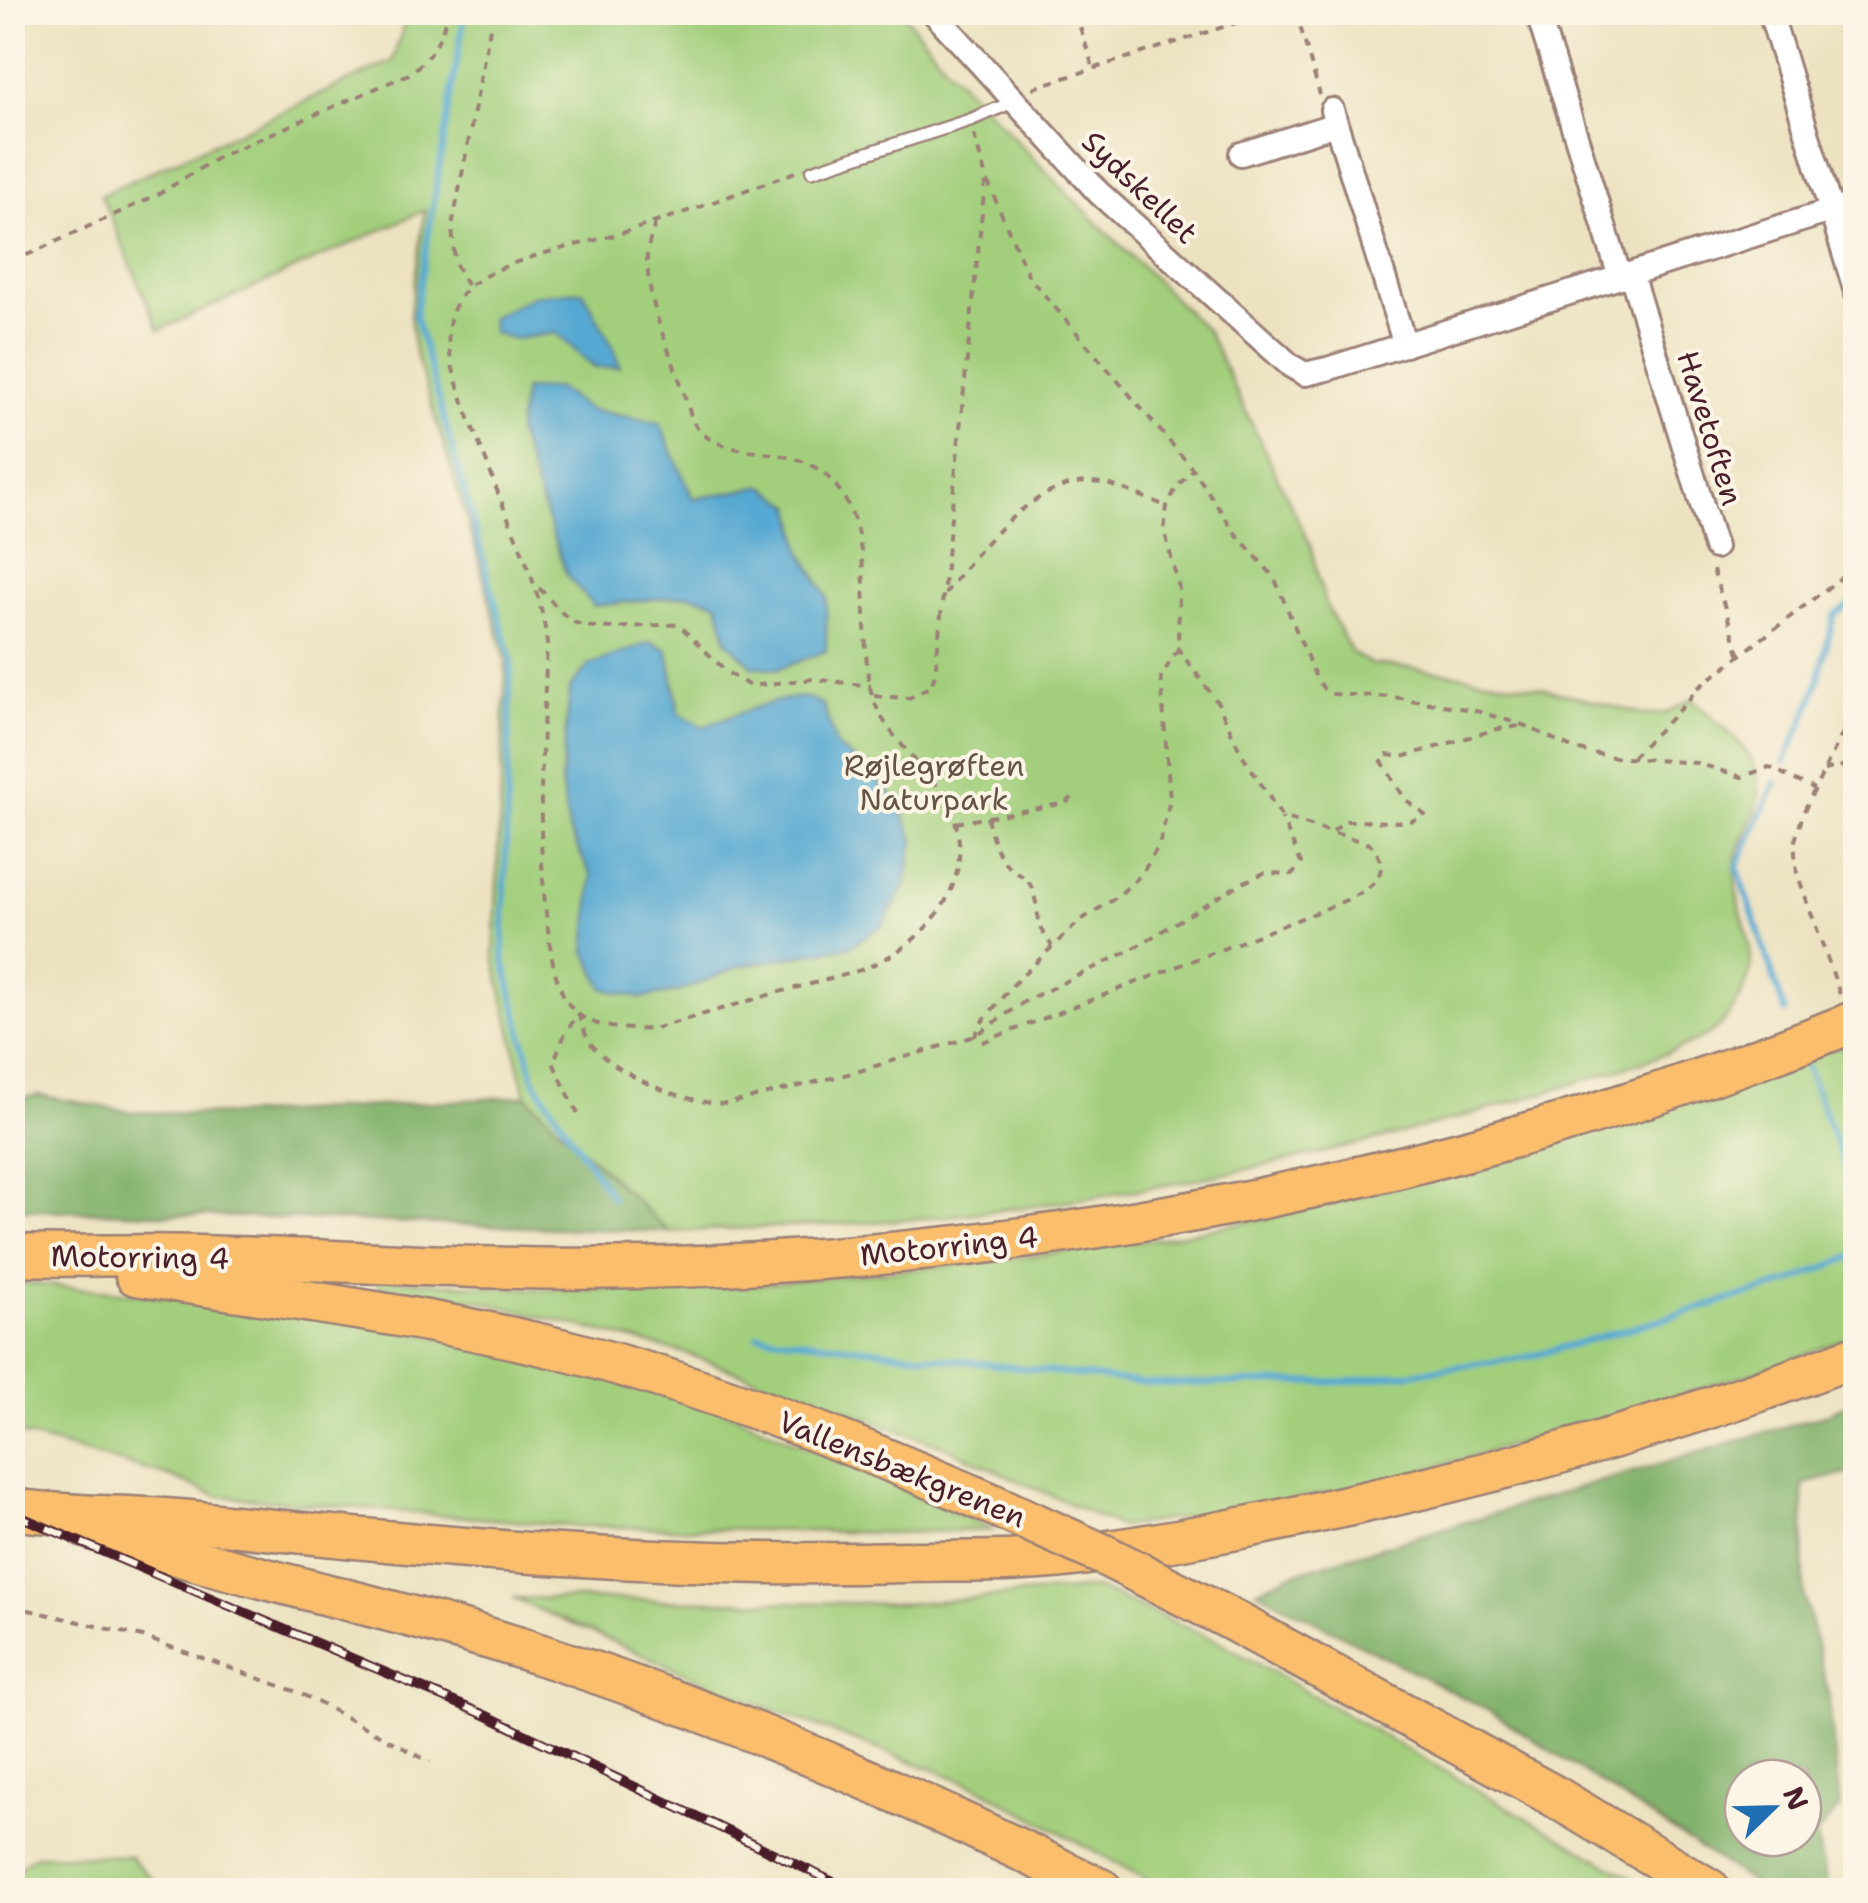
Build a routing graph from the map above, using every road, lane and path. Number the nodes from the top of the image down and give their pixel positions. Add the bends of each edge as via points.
1 (447, 12) edge
2 (493, 12) edge
3 (933, 12) edge
4 (1075, 12) edge
5 (1223, 12) edge
6 (1270, 12) edge
7 (1296, 12) edge
8 (1770, 12) edge
9 (1541, 24) dead end
10 (1227, 26) junction
11 (1093, 67) junction
12 (1013, 102) junction
13 (1334, 117) junction
14 (970, 120) junction
15 (1241, 154) dead end
16 (812, 171) joint
17 (986, 178) junction
18 (1856, 203) edge
19 (1830, 211) junction
20 (655, 222) junction
21 (12, 262) edge
22 (1626, 276) junction
23 (468, 287) junction
24 (1856, 292) edge
25 (1405, 345) junction
26 (1193, 469) junction
27 (1167, 506) junction
28 (1715, 547) joint
29 (1856, 566) edge
30 (1849, 571) junction
31 (1856, 583) edge
32 (537, 585) junction
33 (942, 598) junction
34 (1178, 650) junction
35 (1740, 656) junction
36 (870, 686) junction
37 (872, 696) junction
38 (1856, 706) edge
39 (1526, 726) junction
40 (1630, 759) junction
41 (1824, 770) junction
42 (1856, 770) edge
43 (1814, 789) junction
44 (1074, 796) dead end
45 (987, 817) junction
46 (1282, 817) junction
47 (956, 823) junction
48 (1333, 831) junction
49 (1052, 946) junction
50 (1848, 1007) edge
51 (578, 1014) junction
52 (975, 1036) junction
53 (578, 1114) dead end
54 (16, 1255) edge
55 (1856, 1356) edge
56 (28, 1511) edge
57 (12, 1606) edge
58 (430, 1762) dead end
59 (1856, 1880) edge
60 (1102, 1890) edge
61 (1710, 1890) edge
62 (1850, 1890) edge

1 - 21 path via 439,42 409,74 220,156 159,194
2 - 23 path via 452,227 456,263
3 - 12 street, Sydskellet
4 - 11 path
5 - 10 path
6 - 10 path
7 - 13 path via 1322,102
8 - 19 street
9 - 22 street, Havetoften
10 - 11 path
11 - 12 path via 1030,89
12 - 14 lane
12 - 25 street, Sydskellet via 1099,193 1290,366 1305,374 1327,370
13 - 15 street
13 - 25 street
14 - 16 lane
14 - 17 path
16 - 20 path
17 - 26 path via 1018,256 1044,298
17 - 33 path
18 - 19 street
19 - 22 street
19 - 24 street
20 - 23 path via 503,268
20 - 36 path via 647,255 650,288 697,430 714,442 801,460 835,483 847,501 865,588
22 - 25 street
22 - 28 street, Havetoften
23 - 32 path via 449,320 454,367
26 - 27 path
26 - 39 path via 1274,578 1324,689 1473,710
27 - 33 path via 1102,483 1064,487 998,530
27 - 34 path via 1164,529 1179,589
28 - 35 path, Havetoften via 1709,556
29 - 30 path
30 - 31 path
30 - 35 path
32 - 36 path via 574,622 618,628 679,624 750,686 812,679
32 - 51 path via 546,644 540,874 554,970
33 - 37 path via 931,686 909,698
34 - 46 path via 1218,703
34 - 49 path via 1161,678 1170,784 1159,845 1142,874
35 - 40 path via 1694,691
36 - 37 path
37 - 47 path
38 - 41 path
39 - 40 path via 1574,749
39 - 48 path via 1402,757 1387,755 1381,760 1405,799 1425,816 1409,822 1346,820
40 - 43 path via 1697,763 1742,777 1769,767
41 - 42 path
41 - 43 path
43 - 50 path via 1794,844 1797,874
44 - 45 path
45 - 47 path
45 - 49 path via 1006,865 1032,889 1039,929
46 - 48 path
46 - 52 path via 1301,863 1292,874 1264,873 1240,884
47 - 51 path via 959,852 947,902 897,952 864,968 652,1028 627,1030
48 - 52 path via 1377,852 1381,865 1366,891 997,1039
49 - 52 path
50 - 54 highway, Motorring 4 via 1781,1051 1484,1146 1230,1205 1060,1234 939,1250 642,1268
51 - 52 path via 591,1044 633,1077 708,1104 856,1072
51 - 53 path via 553,1063
54 - 61 highway, Vallensbækgrenen, bridge via 399,1314 565,1350 834,1436 1104,1555 1232,1620 1554,1796
55 - 56 highway via 1482,1476 1229,1532 1069,1556 790,1565 612,1558 143,1515
56 - 60 highway via 544,1656 712,1715 854,1772
57 - 58 path via 143,1637 300,1693
59 - 62 path

